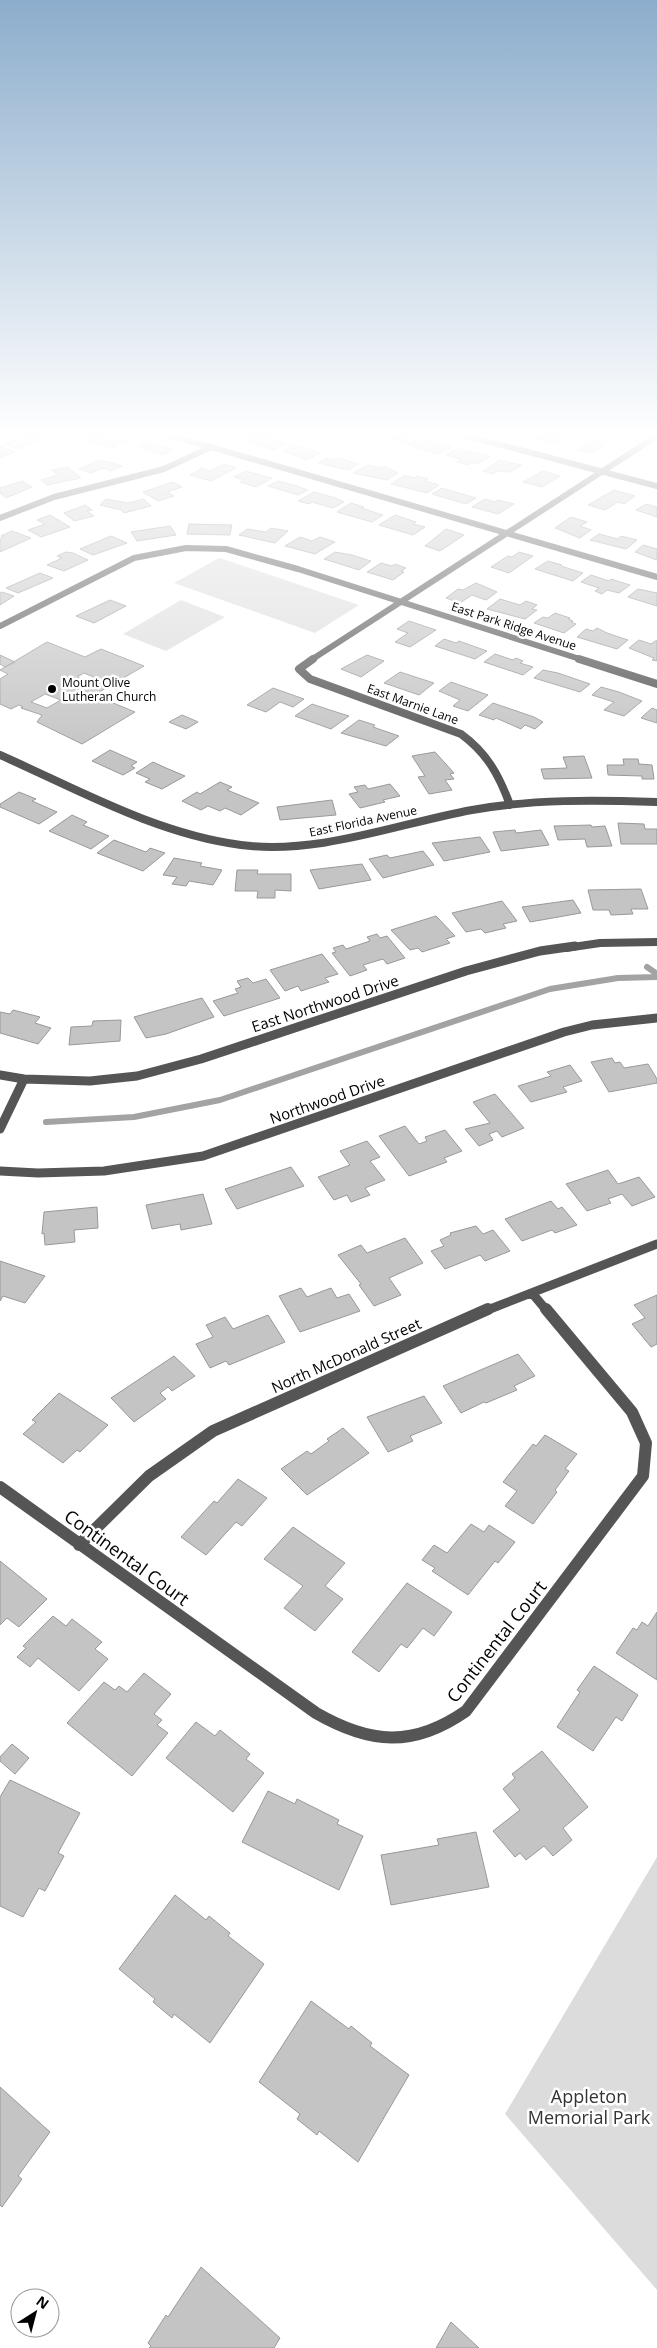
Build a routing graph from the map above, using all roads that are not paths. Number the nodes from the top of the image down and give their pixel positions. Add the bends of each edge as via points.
1 (495, 542) edge
2 (533, 542) edge
3 (657, 577) edge
4 (400, 602) junction
5 (0, 626) edge
6 (657, 684) edge
7 (0, 755) edge
8 (657, 802) edge
9 (510, 805) junction
10 (657, 942) edge
11 (657, 1018) edge
12 (0, 1074) edge
13 (24, 1079) junction
14 (0, 1129) edge
15 (0, 1171) edge
16 (657, 1244) edge
17 (532, 1293) junction
18 (0, 1487) edge
19 (79, 1545) junction

1 - 4 street
2 - 3 street
4 - 5 street, East Park Ridge Avenue via 246,553 189,548 149,554 120,564
4 - 6 street, East Park Ridge Avenue
4 - 9 street, East Marnie Lane via 298,669 330,687 461,734 488,756
7 - 9 street, East Florida Avenue via 152,820 212,840 242,845 276,847 321,843
8 - 9 street, East Florida Avenue via 570,801
10 - 13 street, East Northwood Drive via 600,943 540,951 466,971 161,1071 90,1081
11 - 15 street, Northwood Drive via 564,1032 203,1156 104,1171
12 - 13 street, East Northwood Drive
13 - 14 street
16 - 17 street, North McDonald Street
17 - 19 street, North McDonald Street via 213,1430 149,1476
17 - 19 street, Continental Court via 632,1412 645,1434 648,1452 642,1476 604,1530 466,1711 447,1726 418,1737 390,1738 363,1734 325,1719
18 - 19 street, Continental Court

